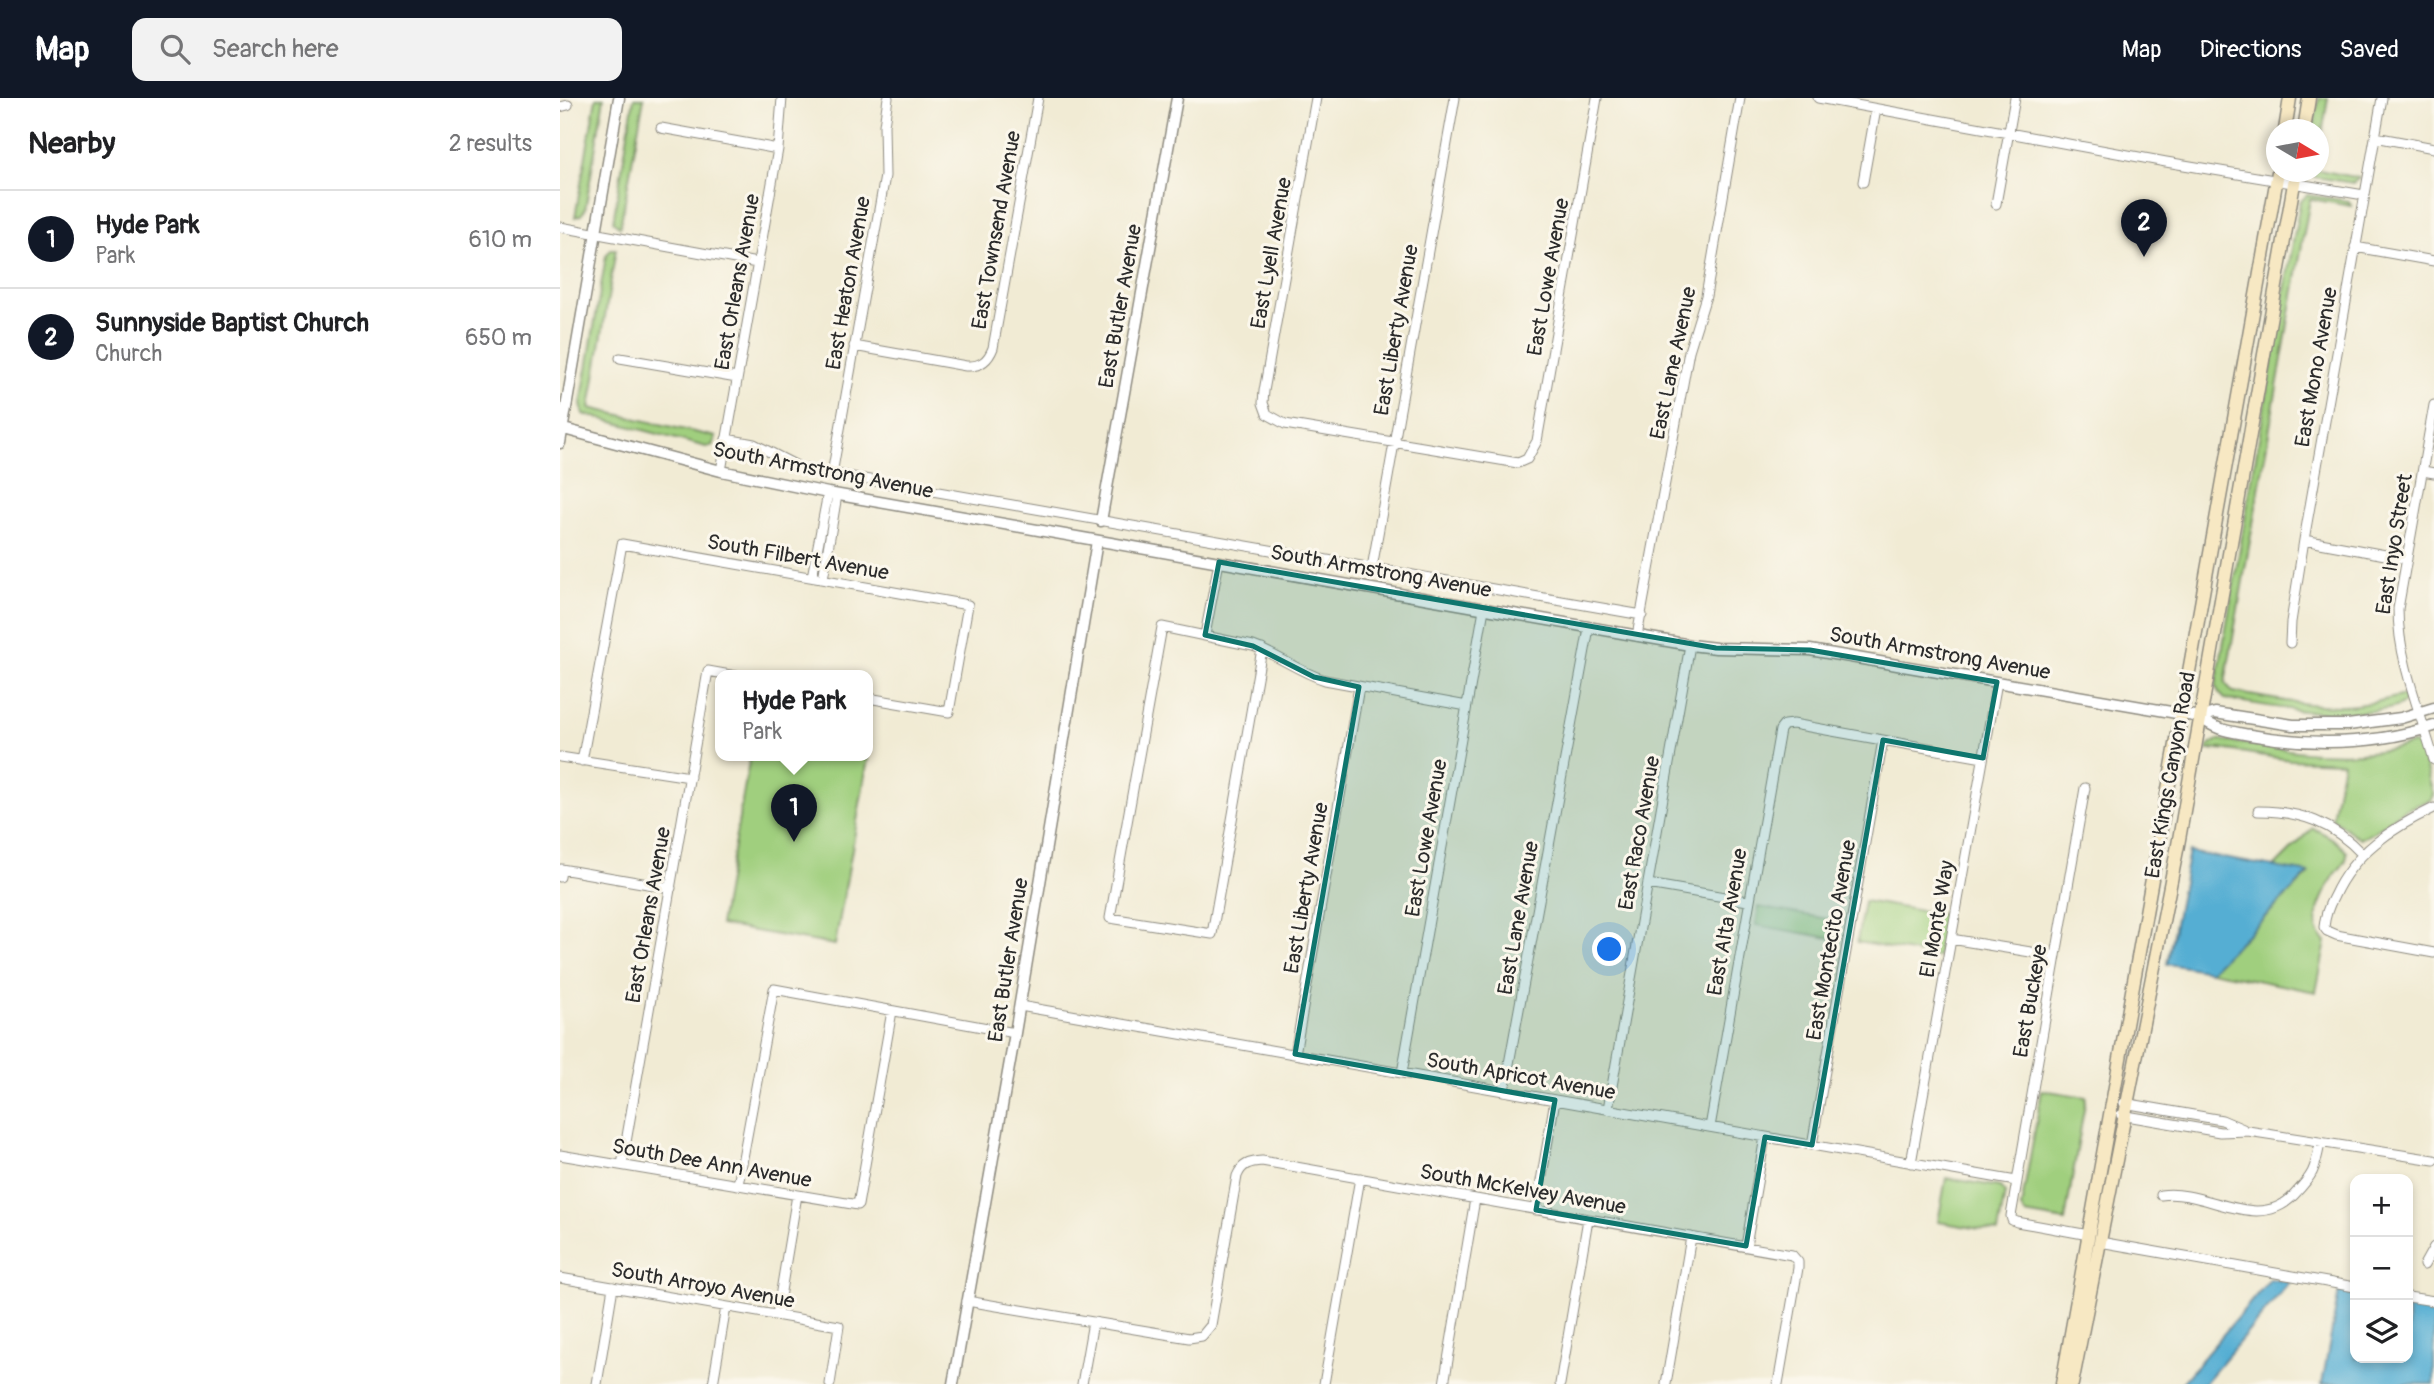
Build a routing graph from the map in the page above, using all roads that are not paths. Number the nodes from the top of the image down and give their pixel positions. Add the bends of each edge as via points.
1 (619, 98) edge
2 (782, 98) edge
3 (888, 98) edge
4 (1038, 98) edge
5 (1177, 98) edge
6 (1316, 98) edge
7 (1455, 98) edge
8 (1597, 98) edge
9 (1740, 98) edge
10 (1818, 98) edge
11 (2015, 98) edge
12 (2290, 98) edge
13 (2309, 98) edge
14 (2382, 98) edge
15 (1876, 109) junction
16 (2287, 119) edge
17 (2306, 119) edge
18 (661, 128) dead end
19 (2008, 134) junction
20 (2375, 136) junction
21 (2434, 148) edge
22 (778, 149) junction
23 (2266, 173) edge
24 (1863, 182) dead end
25 (2276, 182) edge
26 (2294, 182) edge
27 (2315, 182) edge
28 (2364, 194) junction
29 (1996, 204) dead end
30 (560, 227) edge
31 (595, 233) junction
32 (2355, 247) junction
33 (2434, 261) edge
34 (757, 263) junction
35 (854, 346) junction
36 (620, 358) dead end
37 (737, 378) junction
38 (2434, 405) edge
39 (561, 428) edge
40 (726, 439) junction
41 (560, 443) edge
42 (1394, 443) junction
43 (720, 471) junction
44 (2423, 471) junction
45 (2434, 473) edge
46 (832, 474) junction
47 (832, 494) junction
48 (1101, 521) junction
49 (2304, 540) junction
50 (1097, 541) junction
51 (2407, 559) junction
52 (1219, 562) junction
53 (1372, 568) junction
54 (812, 577) junction
55 (822, 579) junction
56 (1484, 609) junction
57 (1642, 615) junction
58 (1589, 628) junction
59 (1205, 635) junction
60 (1637, 636) junction
61 (2290, 643) dead end
62 (1690, 645) junction
63 (1262, 649) junction
64 (715, 672) edge
65 (1997, 682) junction
66 (1359, 687) junction
67 (873, 699) edge
68 (1467, 706) junction
69 (2434, 708) edge
70 (2420, 713) junction
71 (2182, 715) junction
72 (2200, 718) junction
73 (2430, 727) edge
74 (1883, 740) junction
75 (560, 757) edge
76 (1983, 758) junction
77 (2434, 760) edge
78 (582, 761) junction
79 (690, 777) junction
80 (2085, 788) dead end
81 (2434, 808) edge
82 (2258, 811) dead end
83 (2362, 854) junction
84 (561, 873) edge
85 (1648, 884) junction
86 (670, 888) junction
87 (1748, 901) junction
88 (1951, 939) junction
89 (2434, 953) edge
90 (2055, 956) junction
91 (1020, 1006) junction
92 (892, 1011) junction
93 (1015, 1033) junction
94 (1295, 1054) junction
95 (1402, 1073) junction
96 (1504, 1091) junction
97 (1555, 1100) junction
98 (2110, 1107) junction
99 (1608, 1109) junction
100 (2126, 1110) junction
101 (1710, 1127) junction
102 (1765, 1137) junction
103 (2320, 1143) junction
104 (1812, 1145) junction
105 (560, 1155) edge
106 (2434, 1160) edge
107 (1911, 1163) junction
108 (622, 1166) junction
109 (1360, 1178) junction
110 (2016, 1181) junction
111 (738, 1185) junction
112 (797, 1195) junction
113 (2161, 1195) dead end
114 (1475, 1199) junction
115 (1536, 1210) junction
116 (1588, 1219) junction
117 (2088, 1235) junction
118 (1691, 1237) junction
119 (2100, 1242) junction
120 (1746, 1246) junction
121 (2434, 1247) edge
122 (2424, 1265) dead end
123 (560, 1278) edge
124 (2350, 1286) edge
125 (613, 1287) junction
126 (2413, 1298) edge
127 (967, 1301) junction
128 (2434, 1301) edge
129 (726, 1307) junction
130 (777, 1315) junction
131 (1093, 1322) junction
132 (2086, 1322) junction
133 (597, 1384) edge
134 (713, 1384) edge
135 (830, 1384) edge
136 (953, 1384) edge
137 (1082, 1384) edge
138 (1324, 1384) edge
139 (1444, 1384) edge
140 (1560, 1384) edge
141 (1666, 1384) edge
142 (1778, 1384) edge
143 (2062, 1384) edge
144 (2072, 1384) edge

1 - 31 street
2 - 22 street, East Orleans Avenue
3 - 35 street, East Heaton Avenue via 885,176
4 - 35 street, East Townsend Avenue via 993,348 982,364 966,366
5 - 48 street, East Butler Avenue
6 - 42 street, East Lyell Avenue via 1264,403 1267,414 1285,424
7 - 42 street, East Liberty Avenue
8 - 42 street, East Lowe Avenue via 1537,441 1527,459 1508,463
9 - 57 street, East Lane Avenue
10 - 15 street
11 - 19 street
12 - 16 main road
13 - 17 main road
14 - 20 street, East Mono Avenue
15 - 19 street
15 - 24 street
18 - 22 street
19 - 23 street
19 - 29 street
20 - 21 street
20 - 28 street, East Mono Avenue
22 - 34 street, East Orleans Avenue
25 - 71 main road, East Kings Canyon Road
26 - 72 main road, East Kings Canyon Road
27 - 28 street
28 - 32 street, East Mono Avenue
30 - 31 street
31 - 34 street
31 - 39 street
32 - 33 street
32 - 49 street, East Mono Avenue
34 - 37 street, East Orleans Avenue
35 - 46 street, East Heaton Avenue
36 - 37 street
37 - 40 street, East Orleans Avenue
38 - 44 street, East Inyo Street
39 - 41 street
39 - 43 street, South Armstrong Avenue
40 - 43 street, East Orleans Avenue
40 - 46 street, South Armstrong Avenue via 754,444 795,467
42 - 53 street, East Liberty Avenue
43 - 47 street, South Armstrong Avenue
44 - 45 street
44 - 51 street, East Inyo Street
46 - 48 street, South Armstrong Avenue
47 - 50 street, South Armstrong Avenue
47 - 54 street
47 - 55 street
48 - 53 street, South Armstrong Avenue
49 - 51 street
49 - 61 street, East Mono Avenue
50 - 52 street, South Armstrong Avenue
50 - 91 street, East Butler Avenue
51 - 70 street, East Inyo Street via 2398,627
52 - 56 street, South Armstrong Avenue
52 - 59 street
53 - 57 street, South Armstrong Avenue
54 - 55 street, South Filbert Avenue
54 - 78 street, South Filbert Avenue via 622,544
55 - 67 street, South Filbert Avenue via 968,605 949,712
56 - 58 street, South Armstrong Avenue
56 - 68 street, East Lowe Avenue
57 - 60 street, East Lane Avenue
58 - 60 street, South Armstrong Avenue
58 - 96 street, East Lane Avenue
59 - 63 street
59 - 63 street via 1162,627 1110,918 1212,934
60 - 62 street, South Armstrong Avenue
62 - 65 street, South Armstrong Avenue via 1810,650
62 - 85 street, East Raco Avenue
63 - 66 street via 1314,677
64 - 79 street, East Orleans Avenue via 708,671
65 - 71 street, South Armstrong Avenue
65 - 76 street, El Monte Way
66 - 68 street
66 - 94 street, East Liberty Avenue
68 - 95 street, East Lowe Avenue
69 - 70 street
70 - 72 street via 2348,725 2293,725 2215,713
70 - 73 street, East Inyo Street
71 - 72 street, South Armstrong Avenue
71 - 98 main road, East Kings Canyon Road
72 - 73 street via 2213,728 2309,743 2372,740
72 - 100 main road, East Kings Canyon Road
73 - 77 street, East Inyo Street
74 - 76 street
74 - 87 street, East Alta Avenue via 1784,725
74 - 104 street, East Montecito Avenue
75 - 78 street
76 - 88 street, El Monte Way
78 - 79 street
79 - 86 street, East Orleans Avenue
80 - 90 street, East Buckeye
81 - 83 street via 2393,830
82 - 83 street via 2294,813 2325,824
83 - 89 street via 2330,904 2327,931
84 - 86 street
85 - 87 street
85 - 99 street, East Raco Avenue
86 - 108 street, East Orleans Avenue
87 - 101 street, East Alta Avenue
88 - 90 street
88 - 107 street, El Monte Way
90 - 110 street, East Buckeye
91 - 93 street, East Butler Avenue
91 - 94 street, South Apricot Avenue
92 - 93 street
92 - 111 street via 774,989
92 - 112 street, South Dee Ann Avenue via 858,1205
93 - 127 street, East Butler Avenue
94 - 95 street, South Apricot Avenue
95 - 96 street, South Apricot Avenue
96 - 97 street, South Apricot Avenue
97 - 99 street, South Apricot Avenue
97 - 115 street
98 - 100 street
98 - 117 main road, East Kings Canyon Road
99 - 101 street, South Apricot Avenue
100 - 103 street via 2220,1132 2248,1131
100 - 119 main road, East Kings Canyon Road
101 - 102 street, South Apricot Avenue
102 - 104 street, South Apricot Avenue
102 - 120 street
103 - 106 street
103 - 113 street via 2311,1176 2290,1200 2270,1211
104 - 107 street, South Apricot Avenue
105 - 108 street, South Dee Ann Avenue
107 - 110 street, South Apricot Avenue
108 - 111 street, South Dee Ann Avenue
109 - 114 street, South McKelvey Avenue
109 - 131 street, South McKelvey Avenue via 1249,1162 1237,1176 1211,1325 1202,1336 1189,1338
109 - 138 street
110 - 117 street, East Buckeye via 2012,1220
111 - 112 street, South Dee Ann Avenue
112 - 130 street
114 - 115 street, South McKelvey Avenue
114 - 139 street
115 - 116 street, South McKelvey Avenue
116 - 118 street, South McKelvey Avenue
116 - 140 street
117 - 132 main road via 2093,1244 2085,1290
117 - 143 main road, East Kings Canyon Road
118 - 120 street, South McKelvey Avenue
118 - 141 street
119 - 124 street
119 - 132 main road, East Kings Canyon Road
120 - 142 street, South McKelvey Avenue via 1796,1258
121 - 122 street
123 - 125 street, South Arroyo Avenue
125 - 129 street, South Arroyo Avenue
125 - 133 street
126 - 128 street
127 - 131 street
127 - 136 street, East Butler Avenue
129 - 130 street, South Arroyo Avenue
129 - 134 street
130 - 135 street, South Arroyo Avenue via 839,1326
131 - 137 street
132 - 144 main road, East Kings Canyon Road

